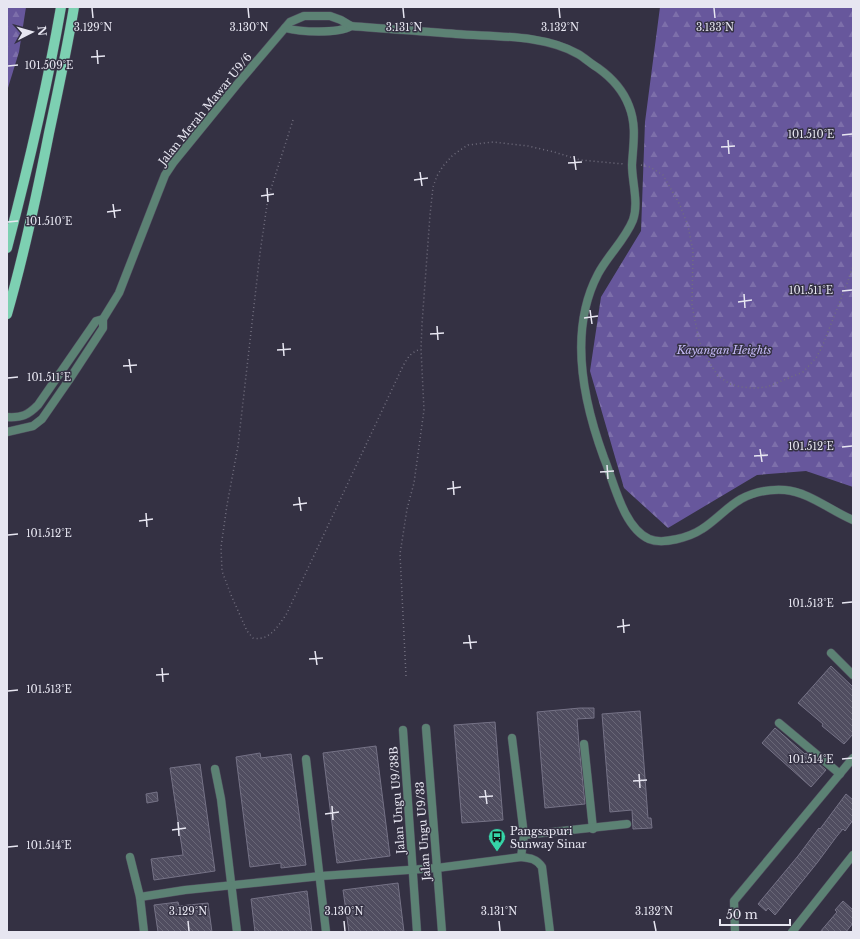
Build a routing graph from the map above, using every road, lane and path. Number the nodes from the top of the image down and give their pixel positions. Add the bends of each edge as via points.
1 (61, 7) edge
2 (74, 7) edge
3 (351, 26) junction
4 (285, 28) junction
5 (293, 120) dead end
6 (632, 165) junction
7 (7, 248) edge
8 (853, 265) edge
9 (7, 314) edge
10 (103, 319) junction
11 (421, 350) junction
12 (7, 417) edge
13 (7, 432) edge
14 (853, 520) edge
15 (831, 653) dead end
16 (853, 675) edge
17 (406, 676) dead end
18 (779, 724) dead end
19 (426, 728) dead end
20 (403, 730) dead end
21 (512, 738) dead end
22 (584, 744) dead end
23 (306, 758) dead end
24 (853, 758) edge
25 (215, 769) dead end
26 (840, 774) junction
27 (627, 824) dead end
28 (593, 829) junction
29 (524, 835) junction
30 (853, 855) edge
31 (130, 857) dead end
32 (521, 857) junction
33 (437, 868) junction
34 (413, 869) junction
35 (321, 876) junction
36 (231, 885) junction
37 (140, 897) junction
38 (144, 932) edge
39 (237, 932) edge
40 (326, 932) edge
41 (417, 932) edge
42 (442, 932) edge
43 (550, 932) edge
44 (735, 932) edge
45 (792, 932) edge

1 - 7 main road via 36,131
2 - 9 main road via 36,199
3 - 4 street, Jalan Merah Mawar U9/6 via 337,31 294,31
3 - 4 street, Jalan Merah Mawar U9/6 via 330,16 304,16 290,22
3 - 6 street, Jalan Merah Mawar U9/6 via 535,40 578,54 606,74 622,91 630,107 635,127
4 - 10 street, Jalan Merah Mawar U9/6 via 173,163 119,293
5 - 11 path via 268,198 238,446 221,547 222,571 247,631 253,638 267,636 286,615 403,366 409,355
6 - 8 path via 650,167 663,176 680,205 693,251 692,305 699,341 718,376 730,384 741,387 767,387 803,372 822,348
6 - 11 path via 580,160 528,146 493,142 468,145 452,156 443,166 433,187
6 - 14 street, Jalan Merah Mawar U9/6 via 634,216 629,230 598,274 590,293 582,328 581,356 592,422 615,490 630,521 650,540 663,542 701,530 742,498 762,491 786,490 806,496
10 - 12 street, Jalan Merah Mawar U9/6 via 96,321 38,405 29,414
10 - 13 street, Jalan Merah Mawar U9/6 via 103,328 42,420 33,426
11 - 17 path via 424,410 414,483 400,554
15 - 16 street
18 - 26 street
19 - 33 street, Jalan Ungu U9/33
20 - 34 street, Jalan Ungu U9/38B
21 - 29 street
22 - 28 street
23 - 35 street
24 - 26 street
25 - 36 street
26 - 44 street via 734,901
27 - 28 street
28 - 29 street
29 - 32 street
30 - 45 street
31 - 37 street
32 - 33 street
32 - 43 street via 539,862 542,867
33 - 34 street
33 - 42 street, Jalan Ungu U9/33
34 - 35 street
34 - 41 street, Jalan Ungu U9/38B
35 - 36 street
35 - 40 street
36 - 37 street
36 - 39 street
37 - 38 street

